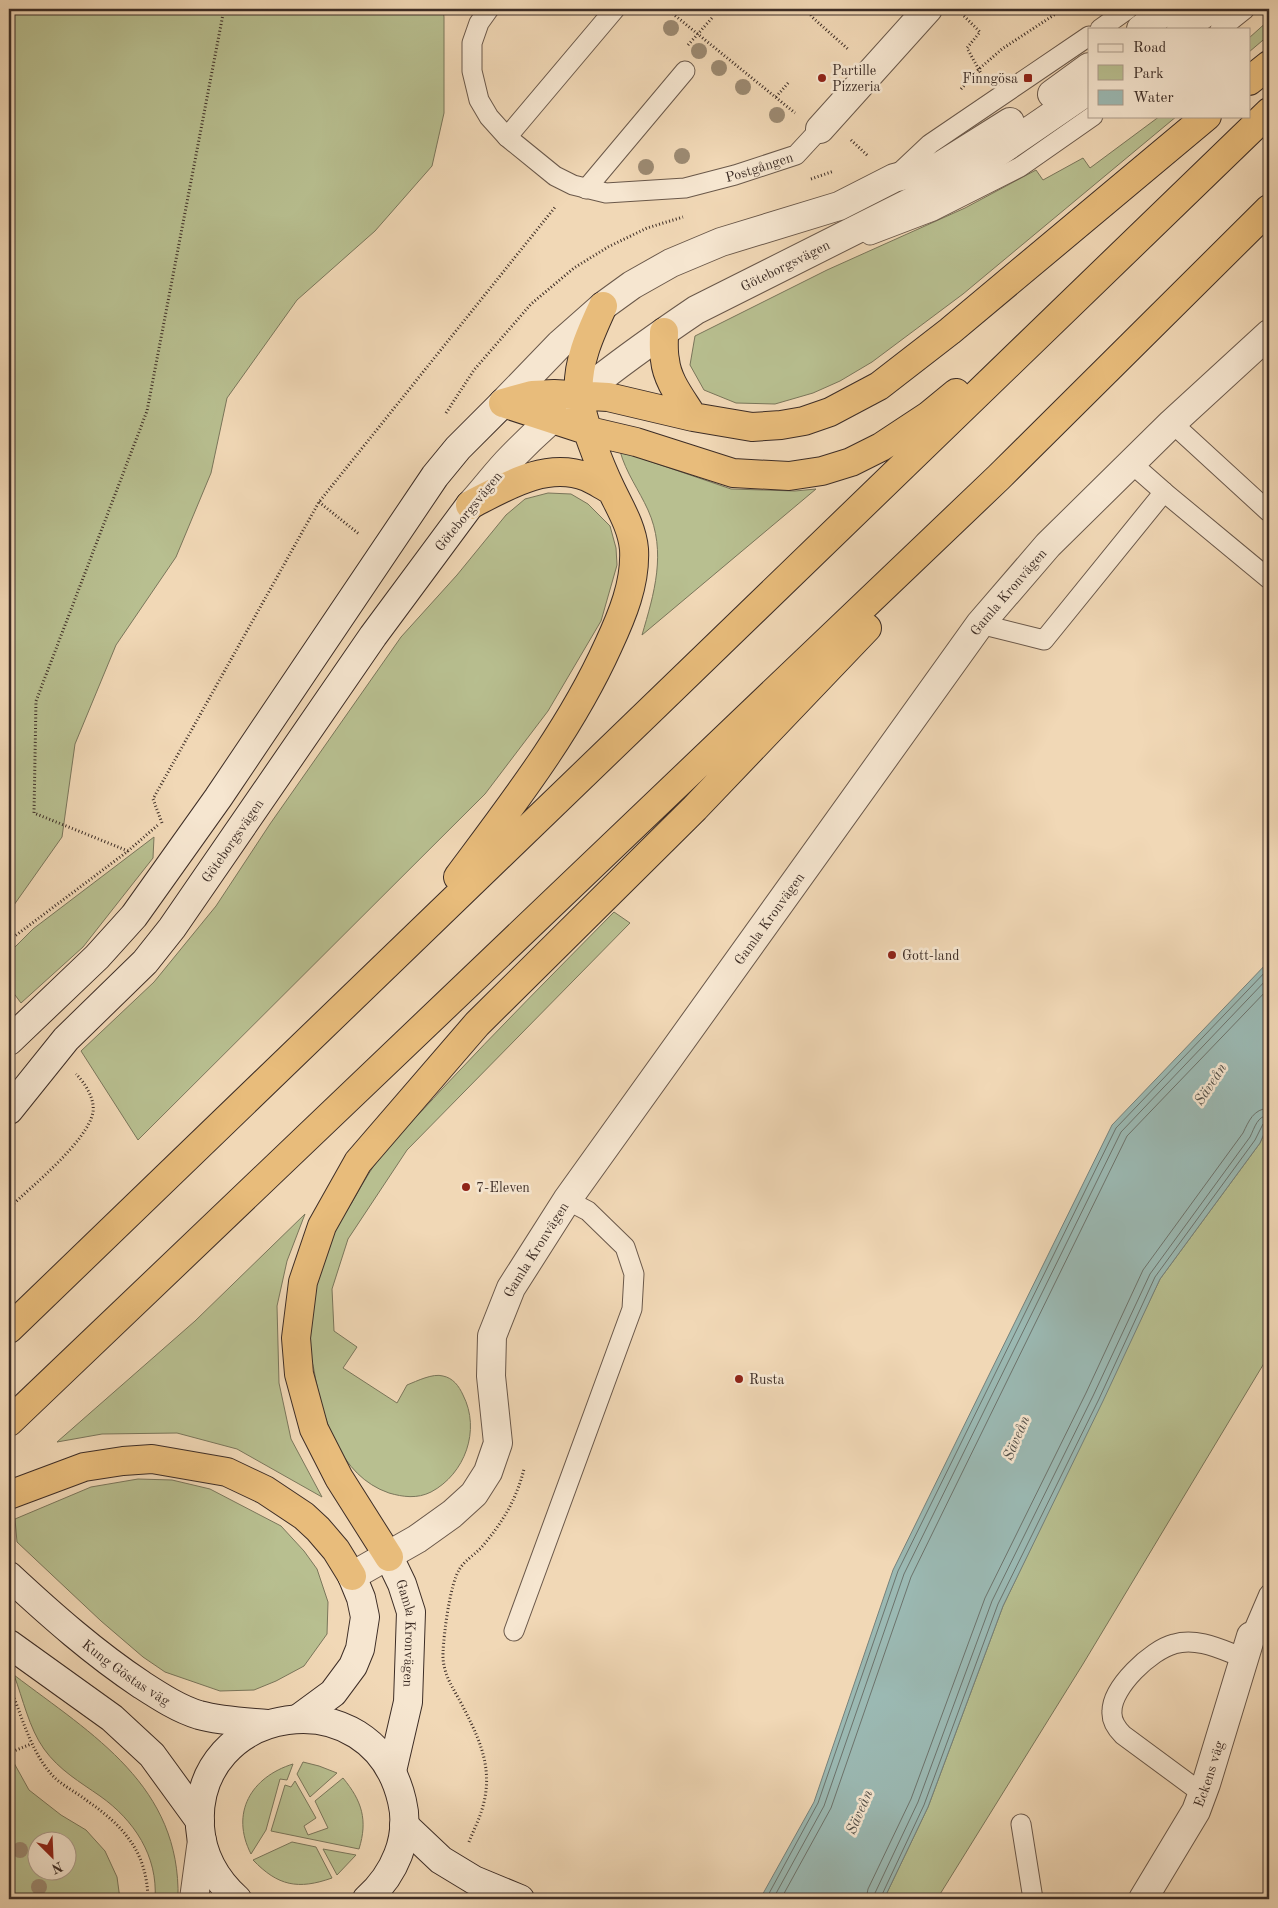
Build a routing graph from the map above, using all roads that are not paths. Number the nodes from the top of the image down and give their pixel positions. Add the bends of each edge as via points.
1 (488, 9) edge
2 (615, 9) edge
3 (928, 9) edge
4 (1128, 9) edge
5 (1168, 9) edge
6 (1211, 9) edge
7 (1245, 9) edge
8 (1101, 28) edge
9 (1142, 28) edge
10 (1182, 28) edge
11 (1221, 28) edge
12 (1088, 37) edge
13 (1269, 65) edge
14 (1088, 68) edge
15 (685, 71) dead end
16 (1250, 80) edge
17 (1088, 91) edge
18 (1269, 112) edge
19 (1090, 118) edge
20 (1205, 118) edge
21 (820, 129) joint
22 (507, 137) junction
23 (894, 178) junction
24 (580, 187) junction
25 (1269, 210) edge
26 (820, 247) junction
27 (1111, 264) junction
28 (603, 306) junction
29 (664, 332) junction
30 (1269, 334) edge
31 (580, 397) junction
32 (503, 404) junction
33 (693, 417) junction
34 (552, 420) junction
35 (1172, 423) junction
36 (589, 430) junction
37 (1131, 463) junction
38 (611, 490) junction
39 (1164, 492) junction
40 (470, 505) junction
41 (1269, 512) edge
42 (1269, 579) edge
43 (980, 624) junction
44 (412, 940) junction
45 (9, 1041) edge
46 (9, 1110) edge
47 (567, 1200) junction
48 (9, 1329) edge
49 (9, 1422) edge
50 (9, 1495) edge
51 (389, 1557) junction
52 (9, 1576) edge
53 (352, 1576) junction
54 (1269, 1594) edge
55 (514, 1632) dead end
56 (10, 1645) edge
57 (1248, 1647) junction
58 (299, 1718) junction
59 (267, 1724) junction
60 (392, 1771) junction
61 (1202, 1794) junction
62 (1021, 1824) dead end
63 (404, 1826) junction
64 (201, 1830) junction
65 (194, 1899) edge
66 (237, 1899) edge
67 (367, 1899) edge
68 (520, 1899) edge
69 (1033, 1899) edge
70 (1143, 1899) edge

1 - 22 lane, Postgången via 472,44 472,71 479,100
2 - 22 lane
3 - 21 street, Postgången
4 - 8 lane
5 - 9 street
6 - 10 street
7 - 11 lane
12 - 23 lane via 930,144
13 - 16 highway
14 - 23 street via 940,166
15 - 24 lane
17 - 26 street, Göteborgsvägen via 987,160
18 - 27 highway
19 - 26 lane via 1020,167 933,212 857,240
20 - 33 highway via 965,319 879,386 830,412 781,426 752,427
21 - 24 lane, Postgången via 796,155 685,188 606,193
22 - 24 lane, Postgången via 555,176
23 - 28 street via 839,206 721,242 671,263
25 - 49 highway via 999,477
25 - 51 highway via 702,800 477,1024 358,1162 322,1226 304,1282 296,1338 299,1374 314,1429 339,1478
26 - 29 street, Göteborgsvägen via 696,310
27 - 36 highway via 928,416 851,462 789,476 733,473
27 - 44 highway
28 - 31 highway via 587,341
28 - 32 street via 560,344
29 - 31 street, Göteborgsvägen
29 - 33 highway via 664,360 668,373
30 - 35 street, Gamla Kronvägen
31 - 32 highway via 554,394
31 - 33 highway via 608,397
31 - 34 street, Göteborgsvägen
31 - 36 highway
32 - 34 highway
32 - 45 street via 458,448 435,476 218,798 134,916 97,957
34 - 36 highway
34 - 40 street, Göteborgsvägen
35 - 37 street, Gamla Kronvägen
35 - 41 lane
36 - 38 highway
37 - 39 lane
37 - 43 street, Gamla Kronvägen via 1048,545
38 - 40 highway via 586,477 566,473 540,474 520,480
38 - 44 highway via 625,514 634,548 633,580 620,622 572,716
39 - 42 lane
39 - 43 lane via 1044,640
40 - 46 street, Göteborgsvägen via 373,636 172,928 145,962 66,1039
43 - 47 street, Gamla Kronvägen
44 - 48 highway
47 - 51 street, Gamla Kronvägen via 511,1288 492,1336 491,1376 498,1442 488,1472 474,1494 452,1514
47 - 55 lane via 588,1211 626,1247 634,1274 632,1309
50 - 53 highway via 84,1467 123,1461 152,1459 227,1472 265,1490 304,1516 336,1550
51 - 53 street, Gamla Kronvägen
51 - 60 street, Gamla Kronvägen via 411,1612 408,1702
52 - 59 street, Kung Göstas väg via 115,1667 160,1697 198,1714
53 - 58 street via 364,1617 360,1649 353,1666 333,1693
54 - 57 lane
56 - 64 street via 112,1718 152,1755
57 - 61 street, Eckens väg
57 - 61 lane via 1189,1642 1159,1650 1143,1662 1119,1690 1113,1703 1113,1721 1122,1735
58 - 59 street
58 - 60 street via 327,1721 353,1731 375,1748
59 - 64 street via 243,1737 222,1756 208,1780 200,1807
60 - 63 street via 402,1797
61 - 70 street, Eckens väg via 1196,1810
62 - 69 lane
63 - 67 street via 395,1863 382,1884
63 - 68 street via 441,1860 474,1880
64 - 65 street
64 - 66 street via 206,1857 214,1873

